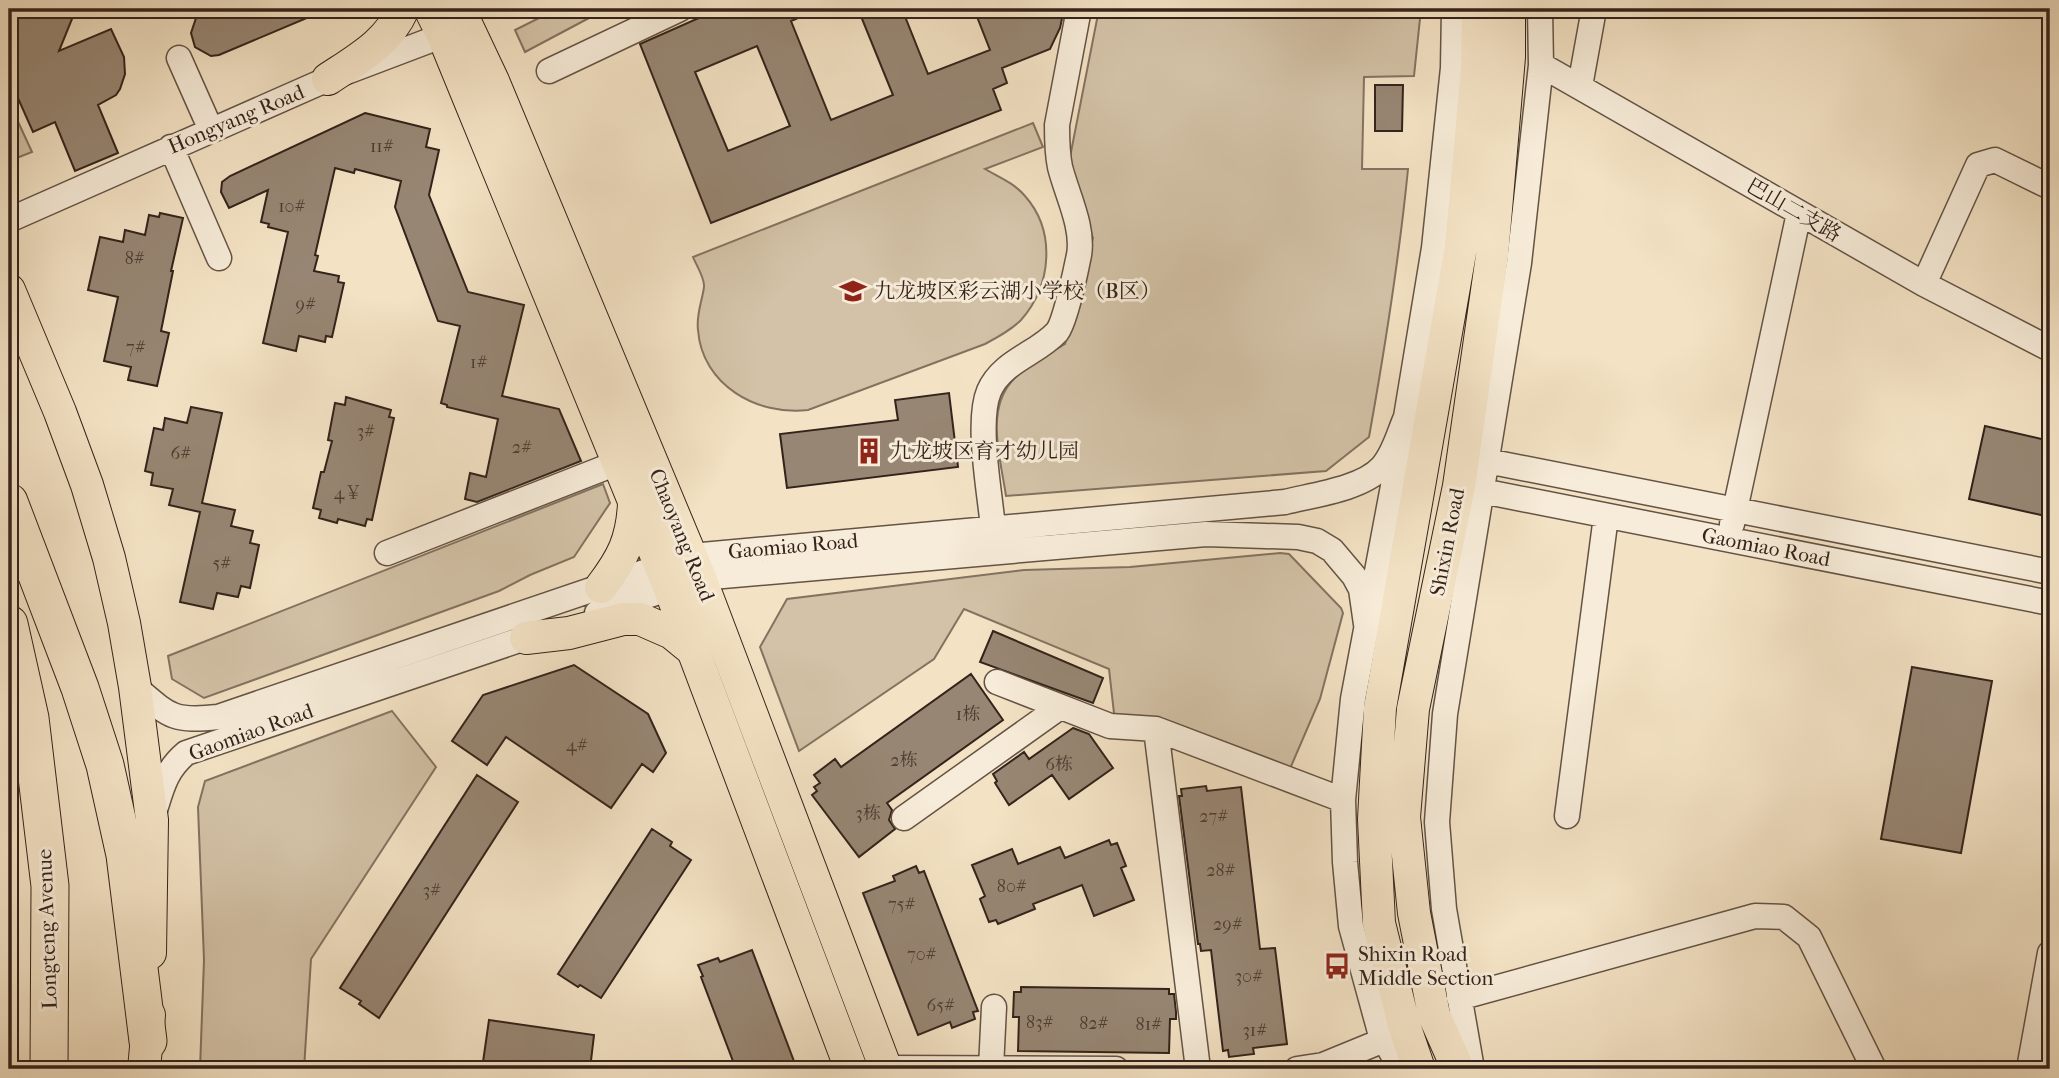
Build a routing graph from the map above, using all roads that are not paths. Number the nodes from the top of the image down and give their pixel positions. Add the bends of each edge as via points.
1 (403, 9) edge
2 (680, 9) edge
3 (1079, 9) edge
4 (1454, 9) edge
5 (1478, 9) edge
6 (1509, 9) edge
7 (1541, 9) edge
8 (1594, 9) edge
9 (450, 20) edge
10 (179, 58) dead end
11 (1542, 65) junction
12 (549, 71) dead end
13 (328, 79) junction
14 (1580, 86) junction
15 (211, 130) junction
16 (171, 147) junction
17 (2050, 187) edge
18 (1799, 213) junction
19 (9, 220) edge
20 (219, 258) dead end
21 (1924, 284) junction
22 (9, 290) edge
23 (2050, 349) edge
24 (1406, 418) junction
25 (1487, 461) junction
26 (617, 463) junction
27 (1482, 491) junction
28 (9, 502) edge
29 (1285, 502) junction
30 (634, 504) junction
31 (1735, 508) junction
32 (1606, 516) junction
33 (993, 528) junction
34 (1206, 534) junction
35 (1728, 540) junction
36 (387, 553) dead end
37 (696, 567) junction
38 (2050, 572) edge
39 (666, 577) junction
40 (601, 586) junction
41 (2050, 603) edge
42 (9, 624) edge
43 (1367, 624) junction
44 (526, 638) junction
45 (694, 651) junction
46 (998, 682) dead end
47 (135, 687) junction
48 (1060, 708) junction
49 (1156, 729) junction
50 (1343, 800) junction
51 (1567, 816) dead end
52 (904, 818) dead end
53 (152, 820) junction
54 (2050, 953) edge
55 (1459, 998) junction
56 (994, 1007) dead end
57 (1384, 1040) junction
58 (146, 1055) edge
59 (991, 1068) edge
60 (49, 1069) edge
61 (851, 1069) edge
62 (885, 1069) edge
63 (1116, 1069) edge
64 (1198, 1069) edge
65 (1297, 1069) edge
66 (1401, 1069) edge
67 (1419, 1069) edge
68 (1458, 1069) edge
69 (1472, 1069) edge
70 (1874, 1069) edge
71 (2029, 1069) edge

1 - 13 main road via 376,47
2 - 12 street
3 - 33 street via 1057,125 1060,167 1080,237 1079,255 1059,328 1004,370 990,388 984,426
4 - 24 street via 1453,68 1434,248
5 - 67 main road, Shixin Road via 1461,247 1379,722 1374,819 1378,923
6 - 68 main road, Shixin Road via 1492,256 1459,486 1413,709 1405,817 1414,913 1434,1016
7 - 11 street
8 - 14 street
9 - 13 street, Hongyang Road
9 - 26 main road, Chaoyang Road
9 - 37 main road, Chaoyang Road via 493,81
10 - 15 street
11 - 14 street, 巴山二支路
11 - 25 street via 1519,262
13 - 15 street, Hongyang Road
14 - 18 street, 巴山二支路
15 - 16 street, Hongyang Road
16 - 19 street, Hongyang Road
16 - 20 street
17 - 21 street via 1994,160 1979,165
18 - 21 street, 巴山二支路
18 - 31 street
21 - 23 street, 巴山二支路
22 - 47 main road via 87,485 109,558
24 - 29 street, Gaomiao Road via 1390,455 1369,478
24 - 43 street
25 - 27 street
25 - 31 street, Gaomiao Road
26 - 30 main road, Chaoyang Road
26 - 36 street
27 - 32 street, Gaomiao Road
27 - 55 street via 1445,714 1437,822 1444,909
28 - 58 highway via 105,765 124,855
29 - 33 street, Gaomiao Road
29 - 34 street via 1308,511 1309,522 1300,528
30 - 39 main road, Chaoyang Road
30 - 40 main road via 627,547
31 - 35 street
31 - 38 street, Gaomiao Road
32 - 35 street, Gaomiao Road
32 - 51 street
33 - 37 street, Gaomiao Road
34 - 37 street, Gaomiao Road
34 - 43 street, Gaomiao Road via 1317,541 1332,550 1354,576
35 - 41 street, Gaomiao Road
37 - 39 street, Gaomiao Road
37 - 62 main road, Chaoyang Road
39 - 40 street, Gaomiao Road
39 - 44 street, Gaomiao Road
39 - 45 main road, Chaoyang Road
40 - 47 street, Gaomiao Road via 218,717 176,719
42 - 60 highway, Longteng Avenue via 30,718 50,886
43 - 50 street via 1353,699
44 - 45 main road via 639,619 672,633
44 - 53 street, Gaomiao Road via 186,753 163,782
45 - 61 main road, Chaoyang Road
46 - 48 street
47 - 53 main road
48 - 49 street via 1110,726
48 - 52 street
49 - 50 street
49 - 64 street
50 - 57 street via 1352,926
53 - 58 main road
54 - 71 street
55 - 69 street
55 - 70 street via 1755,916 1784,917 1809,937
56 - 59 street
57 - 65 street via 1323,1065
57 - 66 street
59 - 62 street
59 - 63 street

